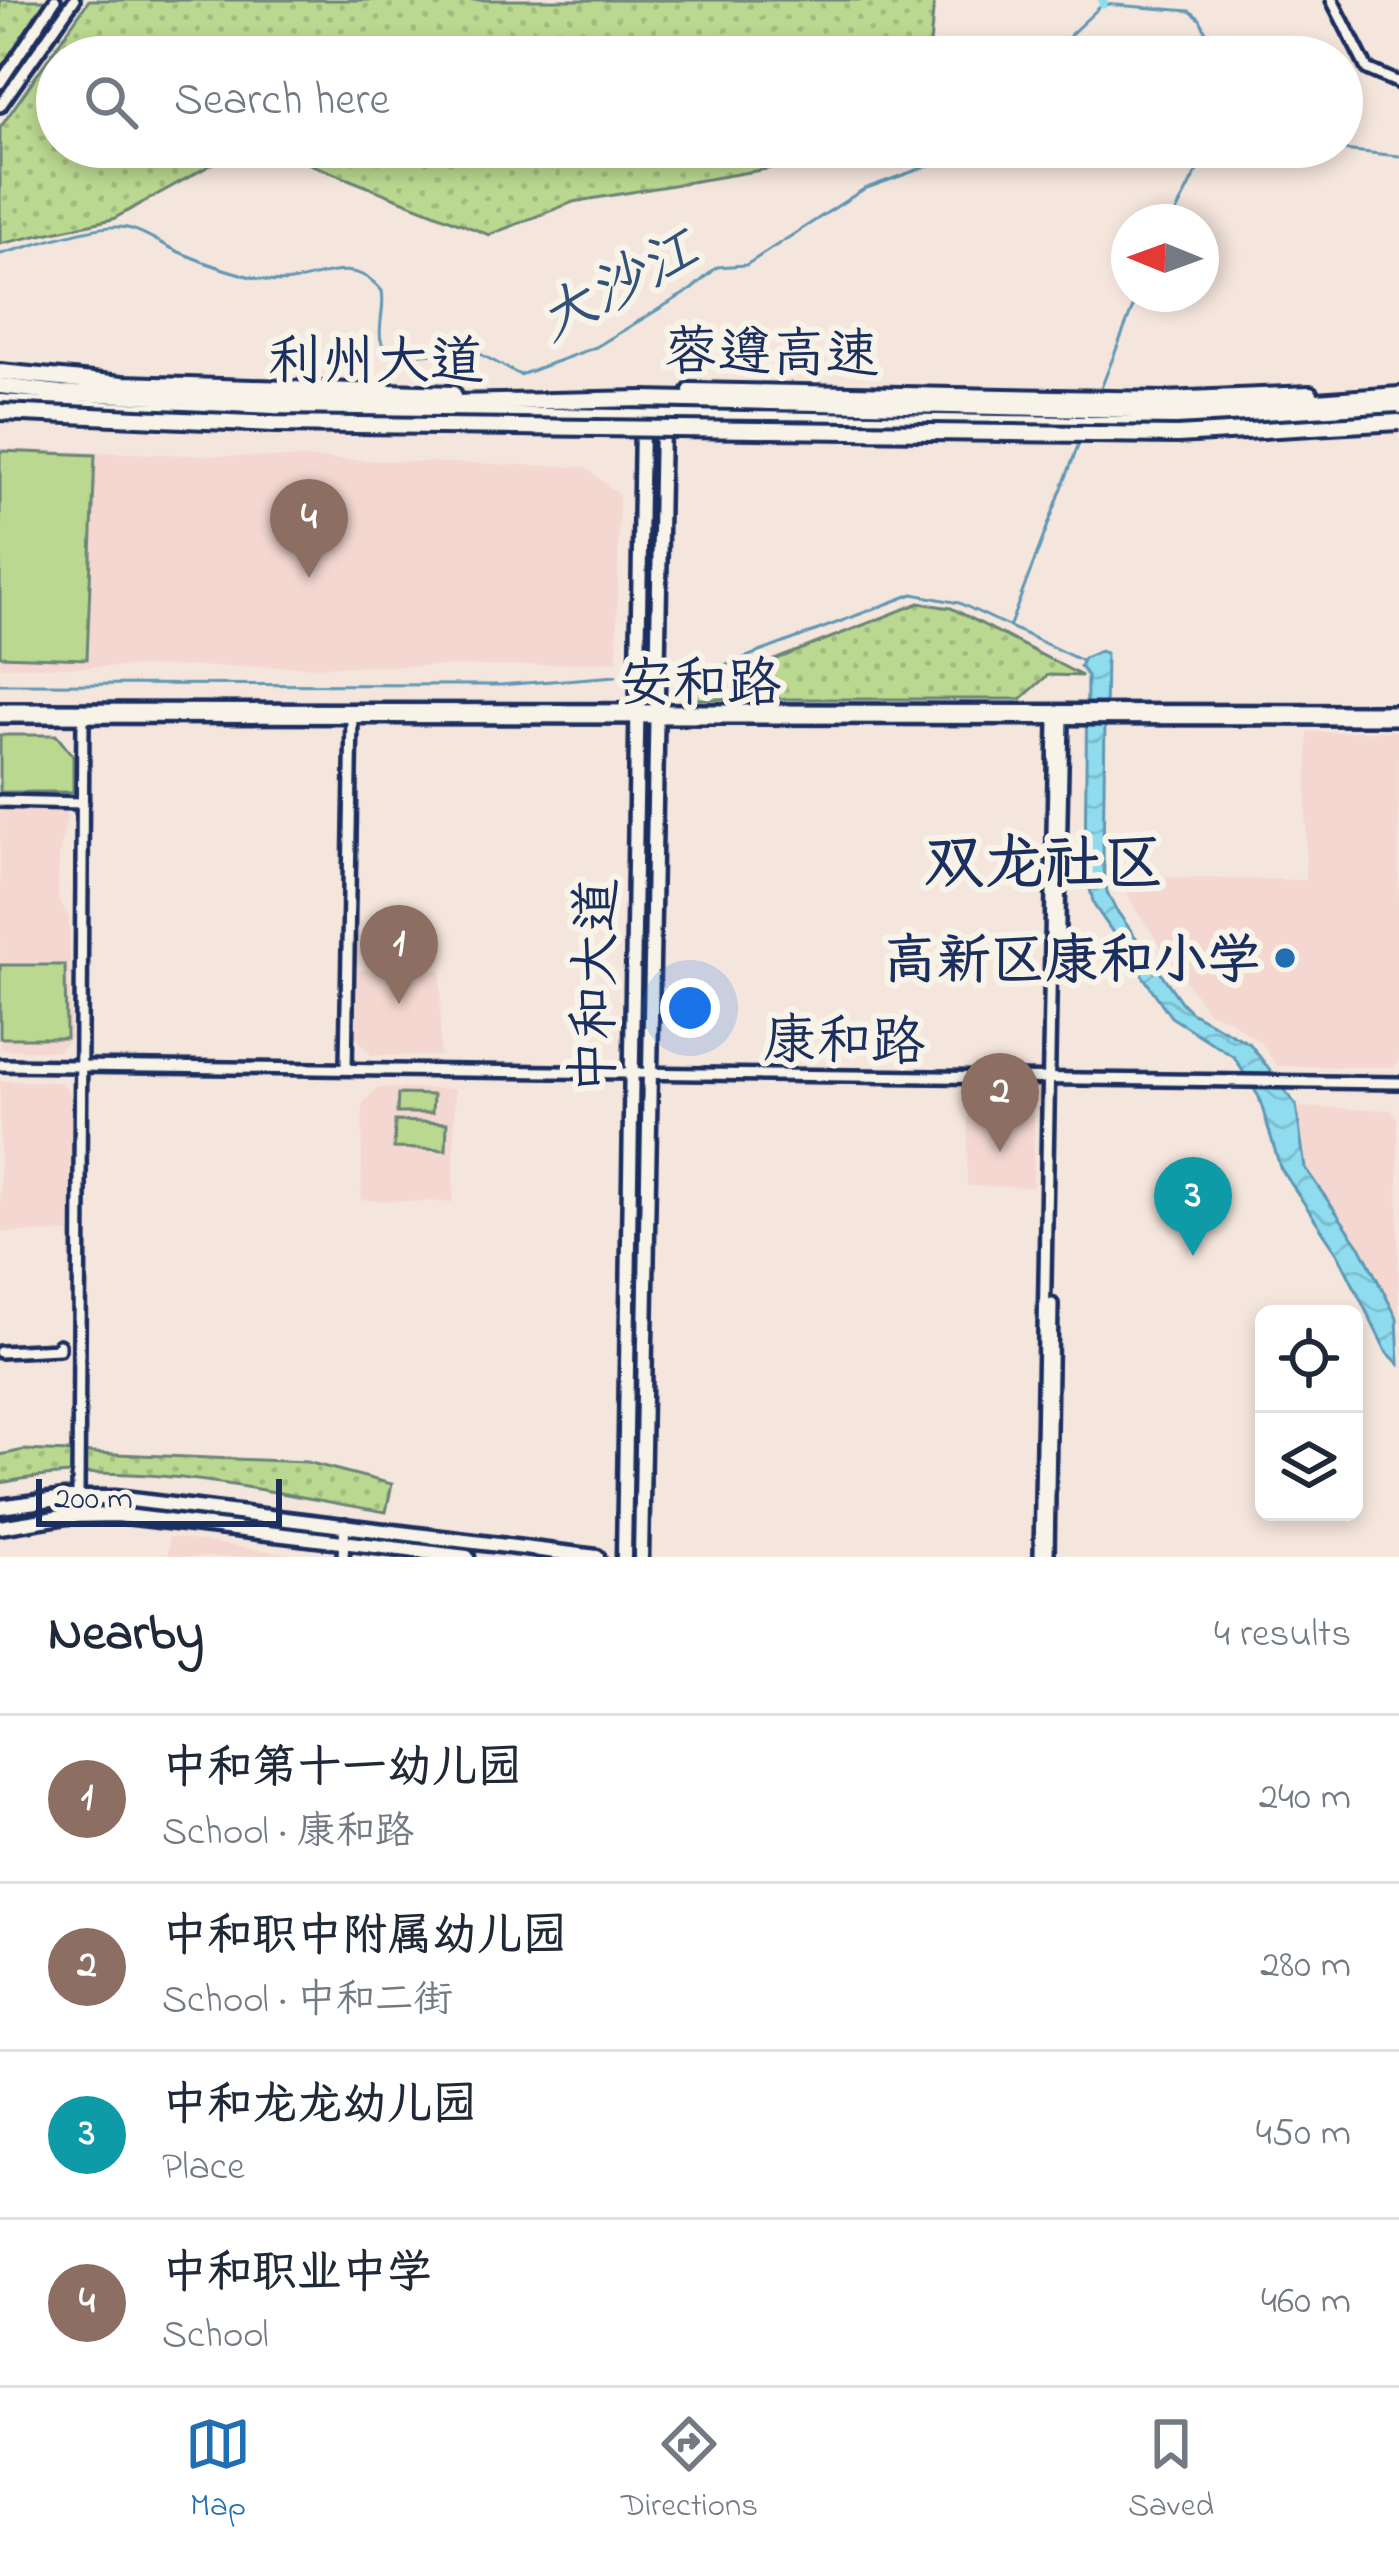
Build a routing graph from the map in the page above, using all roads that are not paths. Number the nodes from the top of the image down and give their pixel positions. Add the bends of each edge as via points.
1 (56, 0) edge
2 (74, 0) edge
3 (1332, 0) edge
4 (49, 36) edge
5 (1350, 36) edge
6 (36, 54) edge
7 (1363, 61) edge
8 (0, 82) edge
9 (1399, 82) edge
10 (0, 106) edge
11 (0, 372) edge
12 (0, 386) edge
13 (1399, 391) edge
14 (0, 402) edge
15 (1399, 406) edge
16 (0, 412) edge
17 (642, 416) junction
18 (662, 416) junction
19 (1114, 416) junction
20 (1070, 417) junction
21 (1399, 422) edge
22 (0, 713) edge
23 (83, 713) junction
24 (352, 713) junction
25 (639, 714) junction
26 (658, 714) junction
27 (1059, 715) junction
28 (1399, 715) edge
29 (0, 801) edge
30 (83, 803) junction
31 (0, 1065) edge
32 (81, 1067) junction
33 (346, 1068) junction
34 (634, 1075) junction
35 (650, 1075) junction
36 (1053, 1081) junction
37 (1399, 1083) edge
38 (59, 1345) dead end
39 (0, 1352) edge
40 (78, 1498) junction
41 (0, 1507) edge
42 (345, 1524) junction
43 (0, 1527) edge
44 (344, 1541) junction
45 (343, 1557) edge
46 (467, 1557) edge
47 (597, 1557) edge
48 (624, 1557) edge
49 (641, 1557) edge
50 (1044, 1557) edge

1 - 8 street
2 - 4 street
3 - 5 street
6 - 10 street
7 - 9 street
11 - 13 highway, 蓉遵高速 via 428,394 1164,400
12 - 20 highway, 利州大道 via 407,404 643,399
13 - 19 highway, 利州大道
14 - 17 highway, 利州大道
15 - 19 highway, 利州大道 via 1176,424
16 - 21 highway, 蓉遵高速, bridge via 294,424 1177,435
17 - 18 highway, 利州大道
17 - 25 main road, 中和大道
18 - 20 highway, 利州大道
18 - 26 main road, 中和大道
19 - 20 highway, 利州大道
22 - 23 street, 安和路
23 - 24 street, 安和路
23 - 30 street
24 - 25 street, 安和路
24 - 33 street
25 - 26 street, 安和路
25 - 34 main road, 中和大道
26 - 27 street, 安和路
26 - 35 main road, 中和大道
27 - 28 street, 安和路
27 - 36 street
29 - 30 street
30 - 32 street
31 - 32 street, 康和路
32 - 33 street, 康和路
32 - 40 street
33 - 34 street, 康和路
34 - 35 street, 康和路
34 - 48 main road, 中和大道
35 - 36 street, 康和路
35 - 49 main road, 中和大道
36 - 37 street, 康和路
36 - 50 street
38 - 39 street
40 - 41 main road
40 - 42 main road
42 - 44 street
42 - 47 main road
43 - 44 main road via 117,1515
44 - 45 street
44 - 46 main road

